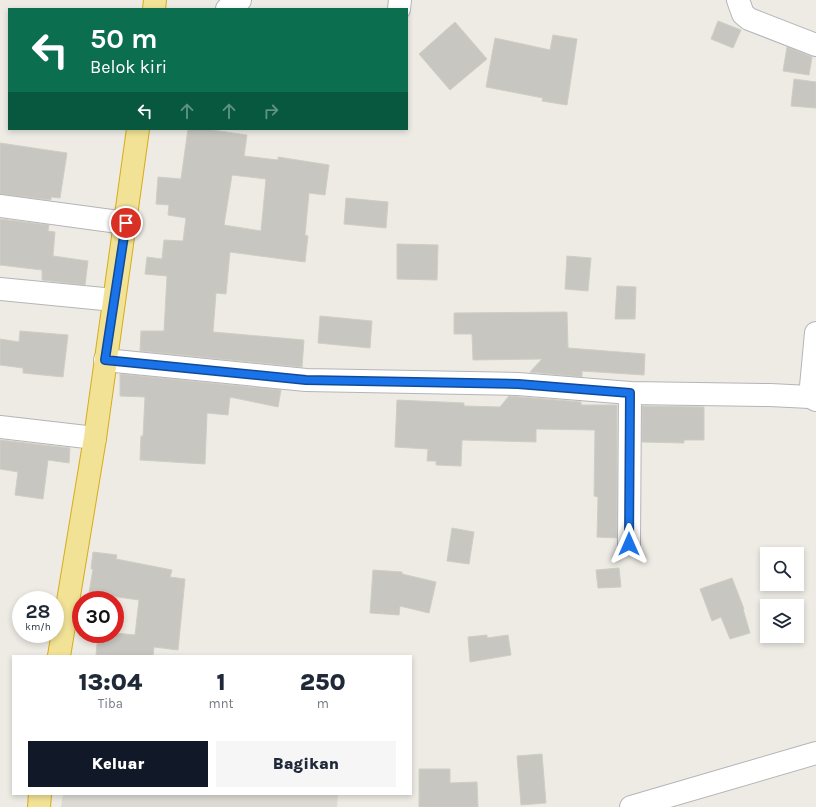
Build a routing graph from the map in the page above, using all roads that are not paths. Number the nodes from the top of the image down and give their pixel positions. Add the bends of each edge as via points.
1 (240, 0) edge
2 (738, 0) edge
3 (231, 8) edge
4 (816, 45) edge
5 (138, 130) edge
6 (0, 206) edge
7 (126, 223) junction
8 (0, 289) edge
9 (114, 300) junction
10 (816, 333) edge
11 (105, 360) junction
12 (630, 393) junction
13 (813, 398) edge
14 (0, 427) edge
15 (95, 438) junction
16 (629, 544) dead end
17 (59, 655) edge
18 (816, 753) edge
19 (40, 795) edge
20 (38, 807) edge
21 (631, 807) edge

1 - 3 street
2 - 4 street via 742,14 749,19
5 - 7 highway
6 - 7 street
7 - 9 highway
8 - 9 street
9 - 11 highway
10 - 13 street
11 - 12 street via 306,380 518,384
11 - 15 highway
12 - 13 street
12 - 16 street
14 - 15 street
15 - 17 highway
18 - 21 street
19 - 20 highway

